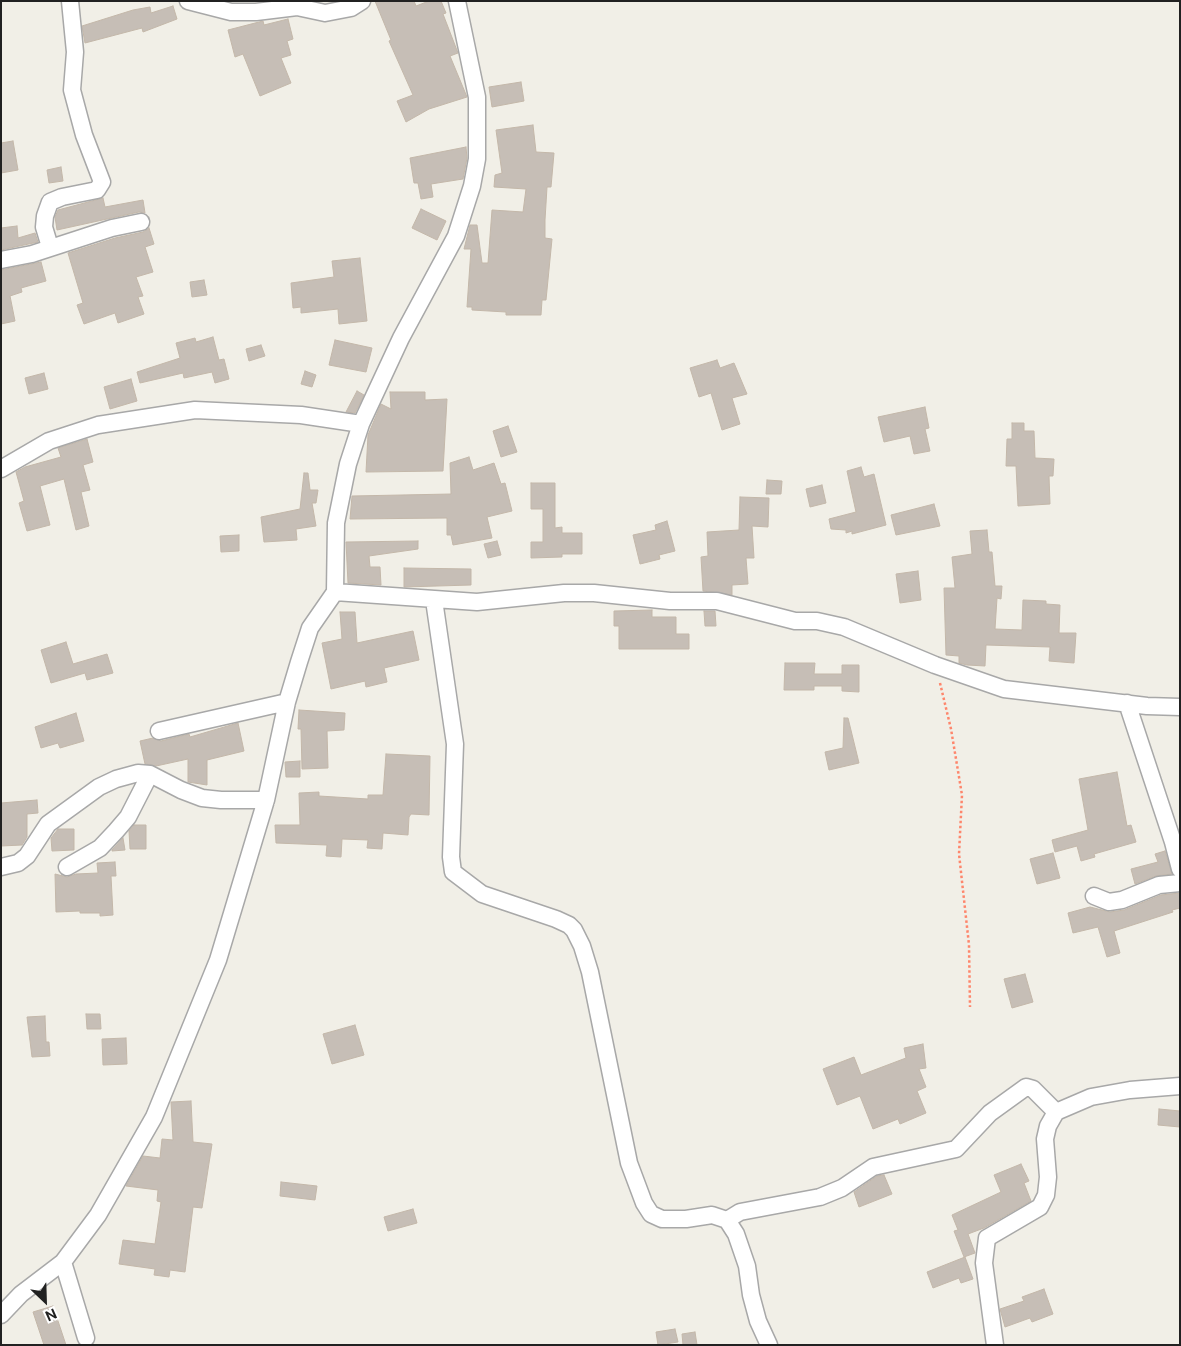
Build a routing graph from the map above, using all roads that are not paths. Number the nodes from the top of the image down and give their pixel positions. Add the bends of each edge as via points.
1 (70, 1) edge
2 (188, 1) edge
3 (362, 1) edge
4 (457, 1) edge
5 (141, 222) dead end
6 (50, 247) junction
7 (1, 260) edge
8 (361, 424) junction
9 (1, 469) edge
10 (335, 592) junction
11 (434, 600) junction
12 (287, 702) junction
13 (1127, 703) junction
14 (1180, 708) edge
15 (159, 731) dead end
16 (150, 774) junction
17 (266, 800) junction
18 (1, 867) edge
19 (67, 867) dead end
20 (1180, 869) edge
21 (1180, 883) edge
22 (1094, 896) dead end
23 (1180, 1086) edge
24 (1056, 1112) junction
25 (727, 1220) junction
26 (63, 1262) junction
27 (1, 1315) edge
28 (86, 1338) dead end
29 (768, 1345) edge
30 (995, 1345) edge

1 - 6 street via 76,52 72,90 84,135 102,182 97,190 50,202 44,227
2 - 3 street via 231,12 297,7 325,13 351,8
4 - 8 street via 477,97 477,159 472,186 456,236 401,338
5 - 6 street
6 - 7 street
8 - 9 street via 301,415 195,410 98,425 49,441
8 - 10 street via 348,464 336,523
10 - 11 street
10 - 12 street via 310,628
11 - 13 street via 477,602 594,593 670,601 717,601 796,621 844,627 935,665 1004,689
11 - 25 street via 455,744 451,857 454,872 482,894 569,924 574,930 590,972 629,1164 644,1203 651,1214 662,1219 712,1215
12 - 15 street
12 - 17 street
13 - 14 street
13 - 20 street
16 - 17 street via 202,798
16 - 18 street via 116,778 99,787 48,824 27,856 18,863
16 - 19 street via 138,799 116,831 100,848
17 - 26 street via 218,960 154,1117 98,1215
21 - 22 street via 1159,885 1109,902
23 - 24 street via 1091,1097
24 - 25 street via 1033,1089 1026,1087 990,1113 956,1148 873,1167 842,1188 820,1197 747,1211
24 - 30 street via 1045,1139 1048,1177 1046,1195 1040,1207 987,1238 985,1270
25 - 29 street via 736,1234 747,1266 753,1304
26 - 27 street via 21,1294
26 - 28 street

